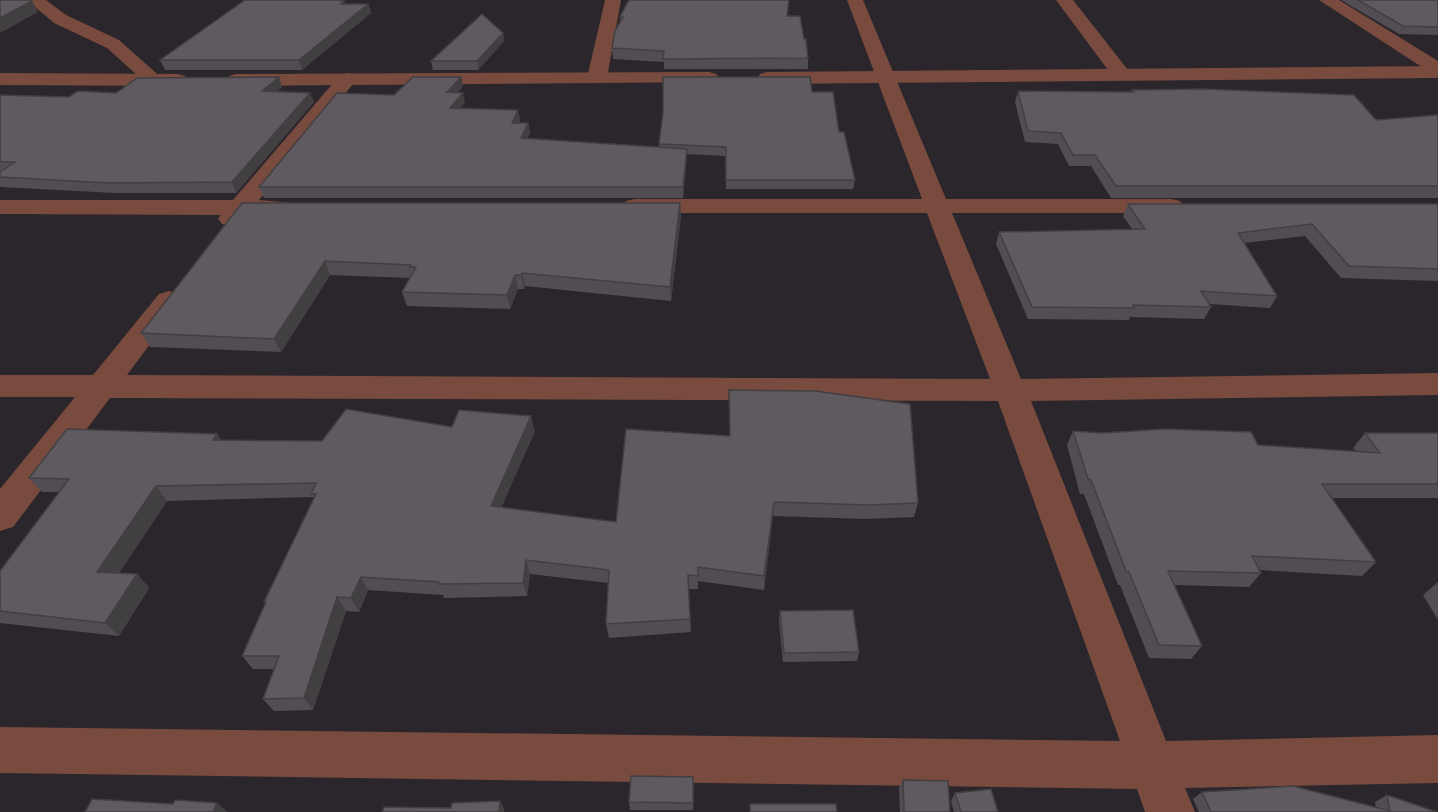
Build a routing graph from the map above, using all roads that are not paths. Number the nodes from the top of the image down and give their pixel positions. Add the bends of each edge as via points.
1 (34, 0) edge
2 (614, 0) edge
3 (855, 0) edge
4 (1064, 0) edge
5 (1327, 0) edge
6 (1438, 71) edge
7 (1121, 75) junction
8 (886, 77) junction
9 (597, 78) junction
10 (724, 78) edge
11 (747, 78) edge
12 (0, 79) edge
13 (346, 79) junction
14 (154, 80) junction
15 (199, 80) edge
16 (222, 80) edge
17 (938, 205) junction
18 (607, 206) edge
19 (1200, 206) edge
20 (0, 207) edge
21 (240, 208) junction
22 (310, 208) edge
23 (218, 236) edge
24 (182, 283) edge
25 (1438, 384) edge
26 (0, 386) edge
27 (102, 387) junction
28 (1010, 390) junction
29 (0, 516) edge
30 (0, 750) edge
31 (1438, 759) edge
32 (1152, 765) junction
33 (1170, 812) edge

1 - 14 street via 60,19 112,44
2 - 9 street
3 - 8 street
4 - 7 street
5 - 6 street
6 - 7 street
7 - 8 street
8 - 11 street
8 - 17 street
9 - 10 street
9 - 13 street
12 - 14 street
13 - 16 street
13 - 21 street
14 - 15 street
17 - 18 street
17 - 19 street
17 - 28 street
20 - 21 street
21 - 22 street
21 - 23 street
24 - 27 street
25 - 28 street
26 - 27 street
27 - 28 street
27 - 29 street
28 - 32 street
30 - 32 street
31 - 32 street
32 - 33 street

